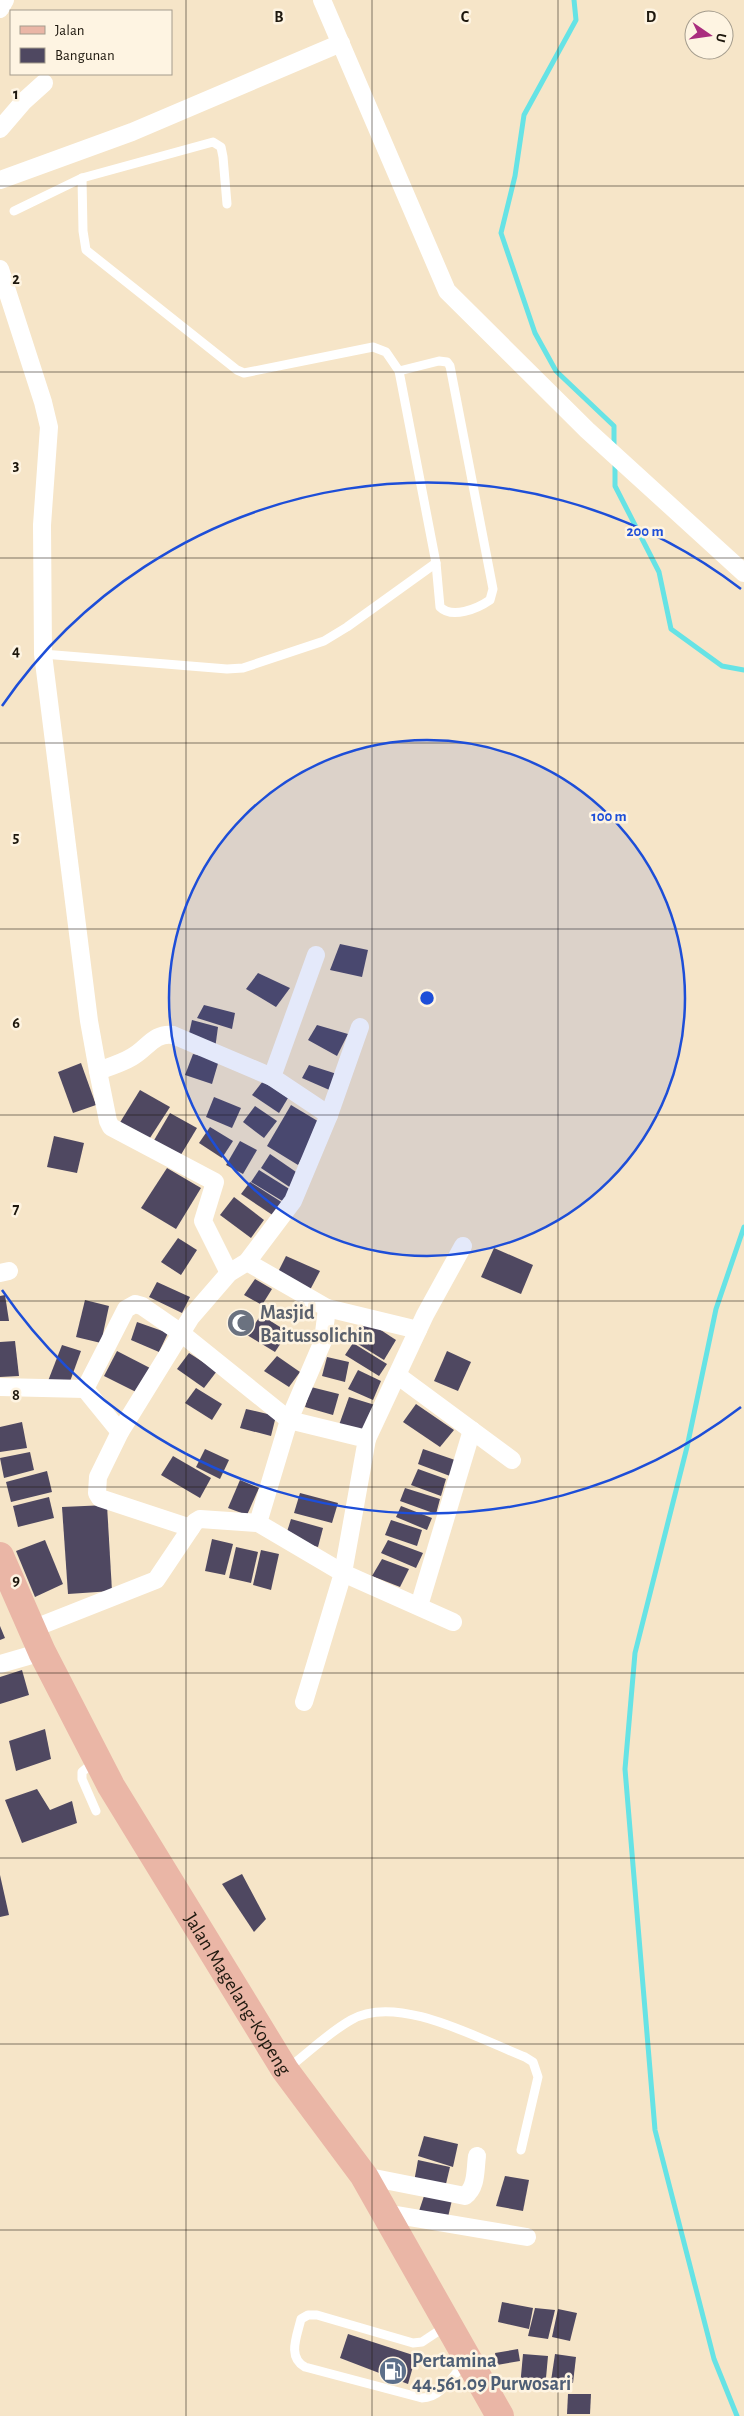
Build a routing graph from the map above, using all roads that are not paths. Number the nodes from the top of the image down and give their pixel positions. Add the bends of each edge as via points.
1 (5, 0) edge
2 (322, 0) edge
3 (0, 9) edge
4 (341, 43) junction
5 (44, 83) dead end
6 (0, 129) edge
7 (82, 178) junction
8 (0, 180) edge
9 (227, 204) dead end
10 (14, 211) dead end
11 (0, 273) edge
12 (399, 370) junction
13 (436, 563) junction
14 (744, 573) edge
15 (43, 654) junction
16 (316, 955) dead end
17 (360, 1027) dead end
18 (98, 1071) junction
19 (272, 1076) junction
20 (329, 1115) junction
21 (463, 1246) dead end
22 (247, 1262) junction
23 (229, 1273) junction
24 (327, 1308) junction
25 (418, 1330) junction
26 (181, 1333) junction
27 (397, 1375) junction
28 (0, 1387) edge
29 (85, 1389) junction
30 (289, 1420) junction
31 (472, 1430) junction
32 (120, 1432) junction
33 (368, 1439) junction
34 (512, 1460) dead end
35 (258, 1523) junction
36 (191, 1528) junction
37 (0, 1556) edge
38 (343, 1573) junction
39 (419, 1606) junction
40 (453, 1622) dead end
41 (37, 1640) junction
42 (0, 1664) edge
43 (304, 1702) dead end
44 (98, 1759) junction
45 (96, 1811) dead end
46 (285, 2070) junction
47 (521, 2150) dead end
48 (477, 2156) dead end
49 (364, 2176) junction
50 (385, 2213) junction
51 (527, 2237) dead end
52 (448, 2324) junction
53 (468, 2358) junction
54 (500, 2416) edge

1 - 3 street
2 - 4 street
4 - 8 street via 132,132
4 - 14 street via 447,291 587,430
5 - 6 street
7 - 9 lane via 213,142 221,147
7 - 10 lane
7 - 12 lane via 86,250 236,370 244,373 373,347 386,352
11 - 15 street via 49,427 42,525
12 - 13 lane
12 - 13 lane via 443,361 450,366 493,589 490,600 456,613 445,612 440,607
13 - 15 lane via 324,641 243,668
15 - 18 street
16 - 19 street
17 - 20 street
18 - 19 street via 131,1058 165,1033
18 - 23 street via 111,1126 215,1182 203,1221
19 - 20 street
20 - 22 street via 293,1201
21 - 25 street
22 - 23 street
22 - 24 street
23 - 26 street
24 - 25 street
24 - 30 street via 323,1341
25 - 27 street
26 - 29 street via 142,1306 131,1306
26 - 30 street
26 - 32 street
27 - 31 street
27 - 33 street
28 - 29 street
29 - 32 street
30 - 33 street
30 - 35 street
31 - 34 street
31 - 39 street
32 - 36 street via 98,1477 97,1493 100,1498
33 - 38 street
35 - 36 street via 200,1519
35 - 38 street
36 - 41 street via 156,1580
37 - 41 main road, Jalan Magelang-Kopeng
38 - 39 street
38 - 43 street
39 - 40 street
41 - 42 street
41 - 44 main road, Jalan Magelang-Kopeng
44 - 45 lane via 82,1772
44 - 46 main road, Jalan Magelang-Kopeng via 111,1786
46 - 47 lane via 351,2020 372,2012 419,2015 533,2062 538,2077
46 - 49 main road, Jalan Magelang-Kopeng
48 - 49 street via 474,2184 465,2196
49 - 50 main road, Jalan Magelang-Kopeng
50 - 51 street
50 - 52 main road, Jalan Magelang-Kopeng
52 - 53 main road, Jalan Magelang-Kopeng
52 - 53 lane via 422,2342 413,2343 308,2315 301,2319 293,2355 305,2367 422,2398 438,2394
53 - 54 main road, Jalan Magelang-Kopeng

